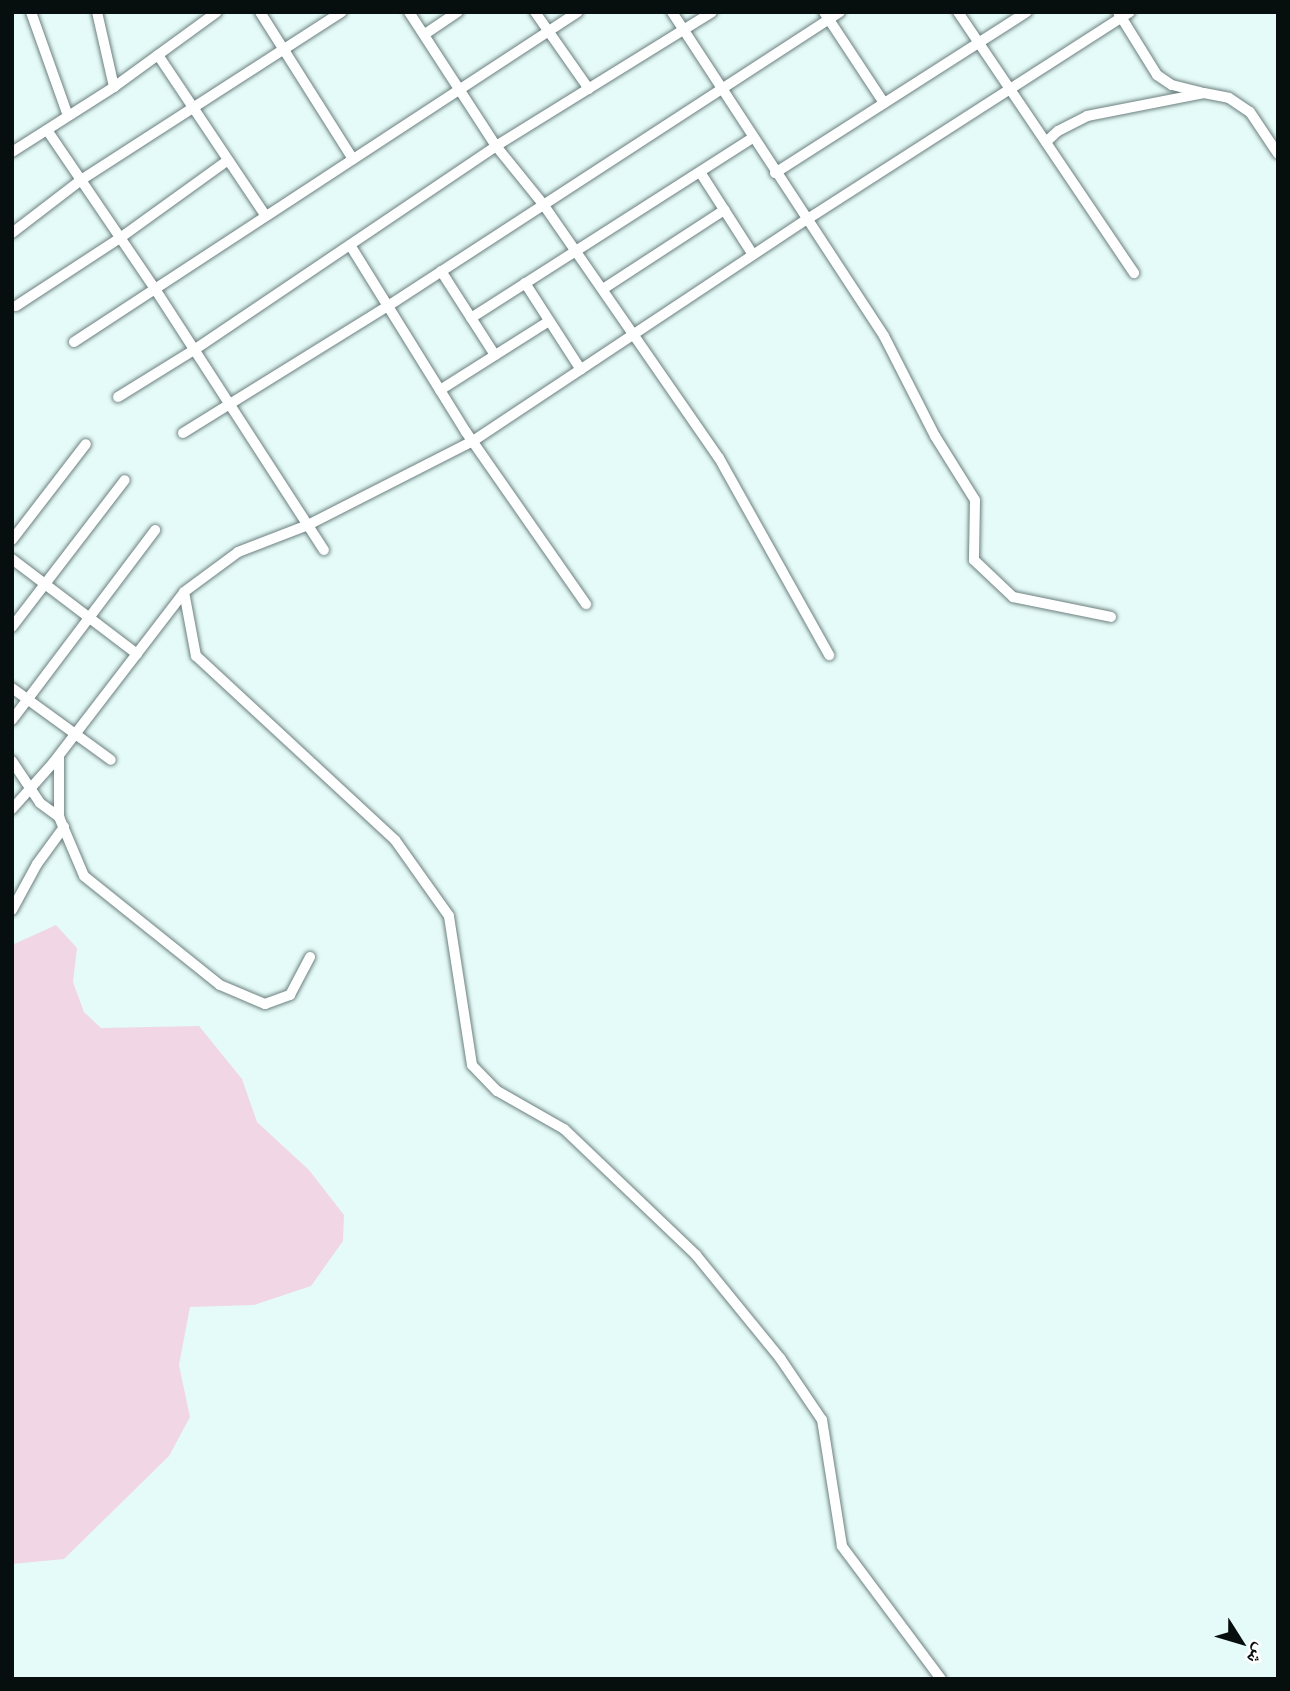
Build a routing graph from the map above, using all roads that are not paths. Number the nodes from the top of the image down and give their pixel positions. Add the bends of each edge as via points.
1 (31, 12) edge
2 (97, 12) edge
3 (217, 12) edge
4 (260, 12) edge
5 (342, 12) edge
6 (409, 12) edge
7 (458, 12) edge
8 (535, 12) edge
9 (578, 12) edge
10 (673, 12) edge
11 (712, 12) edge
12 (840, 12) edge
13 (958, 12) edge
14 (1027, 12) edge
15 (1123, 14) edge
16 (826, 16) edge
17 (684, 30) junction
18 (547, 32) junction
19 (425, 34) junction
20 (979, 43) junction
21 (284, 50) junction
22 (158, 55) junction
23 (114, 87) junction
24 (589, 89) junction
25 (1010, 89) junction
26 (721, 90) junction
27 (458, 91) junction
28 (1204, 93) junction
29 (884, 103) junction
30 (194, 109) junction
31 (68, 116) junction
32 (47, 130) junction
33 (753, 138) junction
34 (1046, 142) junction
35 (496, 146) junction
36 (12, 152) edge
37 (1278, 153) edge
38 (353, 159) junction
39 (228, 160) junction
40 (700, 172) junction
41 (775, 173) junction
42 (81, 180) junction
43 (543, 204) junction
44 (724, 210) junction
45 (265, 215) junction
46 (806, 220) junction
47 (12, 233) edge
48 (120, 237) junction
49 (350, 245) junction
50 (576, 251) junction
51 (753, 255) junction
52 (441, 271) junction
53 (1134, 273) dead end
54 (525, 284) junction
55 (155, 289) junction
56 (603, 289) junction
57 (16, 306) dead end
58 (388, 306) junction
59 (471, 318) junction
60 (550, 321) junction
61 (634, 334) junction
62 (74, 342) dead end
63 (194, 350) junction
64 (495, 355) junction
65 (581, 370) junction
66 (440, 390) junction
67 (118, 397) dead end
68 (230, 404) junction
69 (183, 433) dead end
70 (473, 441) junction
71 (86, 444) dead end
72 (125, 480) dead end
73 (308, 525) junction
74 (155, 530) dead end
75 (12, 540) edge
76 (324, 550) dead end
77 (12, 559) edge
78 (44, 584) junction
79 (184, 592) junction
80 (586, 604) dead end
81 (1111, 617) dead end
82 (90, 619) junction
83 (12, 627) edge
84 (137, 654) junction
85 (829, 655) dead end
86 (12, 688) edge
87 (27, 700) junction
88 (12, 720) edge
89 (76, 735) junction
90 (59, 756) junction
91 (12, 761) edge
92 (111, 761) dead end
93 (29, 787) junction
94 (12, 809) edge
95 (62, 822) junction
96 (12, 910) edge
97 (310, 957) dead end
98 (940, 1679) edge

1 - 31 street
2 - 23 street
3 - 22 street
4 - 21 street
5 - 21 street
6 - 19 street
7 - 19 street
8 - 18 street
9 - 18 street
10 - 17 street
11 - 17 street
12 - 16 street
13 - 20 street
14 - 20 street
15 - 25 street
15 - 28 street via 1157,75 1172,85
16 - 26 street
16 - 29 street
17 - 24 street
17 - 26 street
18 - 24 street
18 - 27 street
19 - 27 street
20 - 25 street
20 - 29 street
21 - 30 street
21 - 38 street
22 - 23 street
22 - 30 street
23 - 31 street
24 - 35 street
25 - 34 street
25 - 46 street
26 - 33 street
26 - 43 street
27 - 35 street
27 - 38 street
28 - 34 street via 1087,116
28 - 37 street via 1229,98 1251,112
29 - 41 street
30 - 39 street
30 - 42 street
31 - 32 street
32 - 36 street
32 - 42 street
33 - 40 street
33 - 41 street
34 - 53 street
35 - 43 street
35 - 49 street
38 - 45 street
39 - 45 street
39 - 48 street
40 - 44 street
40 - 50 street
41 - 46 street
42 - 47 street
42 - 48 street
43 - 50 street
43 - 52 street
44 - 51 street
44 - 56 street
45 - 55 street
46 - 51 street
46 - 81 street via 884,336 935,436 975,500 974,561 1013,597
48 - 55 street
48 - 57 street
49 - 58 street
49 - 63 street
50 - 54 street
50 - 56 street
51 - 61 street
52 - 58 street
52 - 59 street
54 - 59 street
54 - 60 street
55 - 62 street
55 - 63 street
56 - 61 street
58 - 66 street
58 - 68 street
59 - 64 street
60 - 64 street
60 - 65 street
61 - 65 street
61 - 85 street via 719,458
63 - 67 street
63 - 68 street
64 - 66 street
65 - 70 street
66 - 70 street
68 - 69 street
68 - 73 street
70 - 73 street
70 - 80 street
71 - 75 street
72 - 78 street
73 - 76 street
73 - 79 street via 238,552
74 - 82 street
77 - 78 street
78 - 82 street
78 - 83 street
79 - 84 street
79 - 98 street via 196,656 395,840 449,916 472,1065 497,1091 564,1129 696,1255 780,1358 821,1420 842,1546
82 - 84 street
82 - 87 street
84 - 89 street
86 - 87 street
87 - 88 street
87 - 89 street
89 - 90 street
89 - 92 street
90 - 93 street
90 - 95 street
91 - 93 street
93 - 94 street
93 - 95 street
95 - 96 street
95 - 97 street via 84,876 220,985 265,1004 290,995

